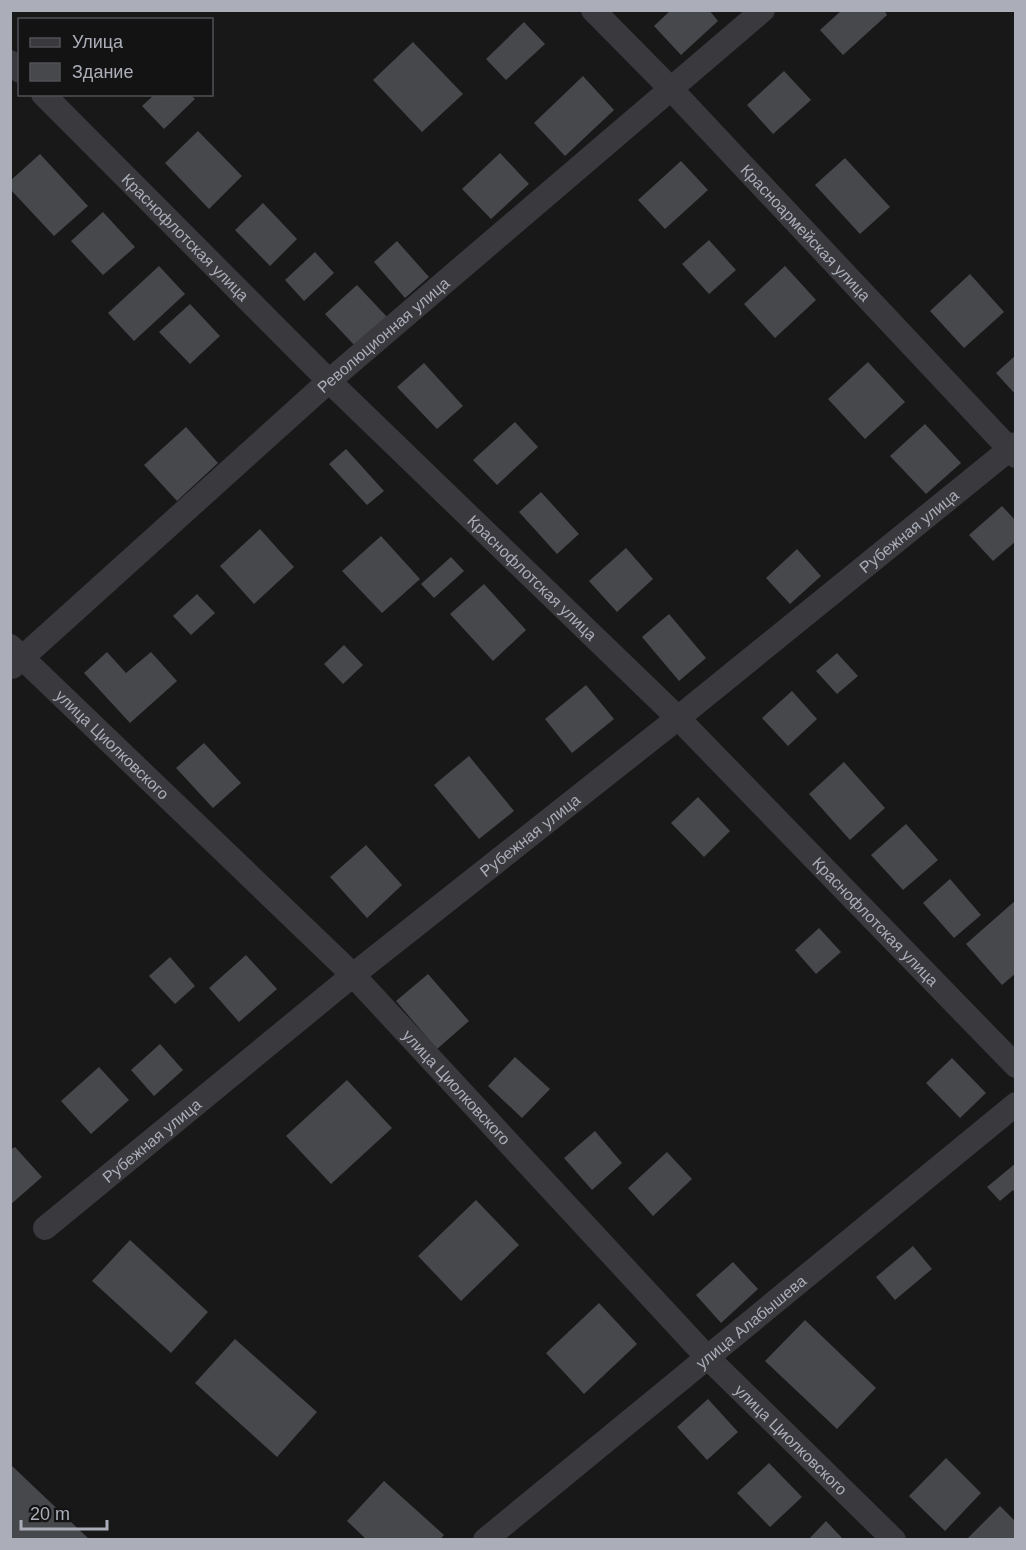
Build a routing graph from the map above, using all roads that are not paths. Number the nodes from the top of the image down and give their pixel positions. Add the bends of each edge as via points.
1 (593, 10) edge
2 (763, 10) edge
3 (671, 89) junction
4 (45, 96) edge
5 (330, 381) junction
6 (1013, 450) edge
7 (15, 657) edge
8 (678, 718) junction
9 (353, 975) junction
10 (1016, 1066) edge
11 (1016, 1104) edge
12 (45, 1228) dead end
13 (706, 1356) junction
14 (485, 1539) edge
15 (894, 1539) edge

1 - 3 street, Красноармейская улица
2 - 3 street, Революционная улица
3 - 5 street, Революционная улица
3 - 6 street, Красноармейская улица
4 - 5 street, Краснофлотская улица
5 - 7 street, Революционная улица
5 - 8 street, Краснофлотская улица
6 - 8 street, Рубежная улица
7 - 9 street, улица Циолковского
8 - 9 street, Рубежная улица
8 - 10 street, Краснофлотская улица
9 - 12 street, Рубежная улица
9 - 13 street, улица Циолковского
11 - 13 street, улица Алабышева
13 - 14 street, улица Алабышева
13 - 15 street, улица Циолковского

